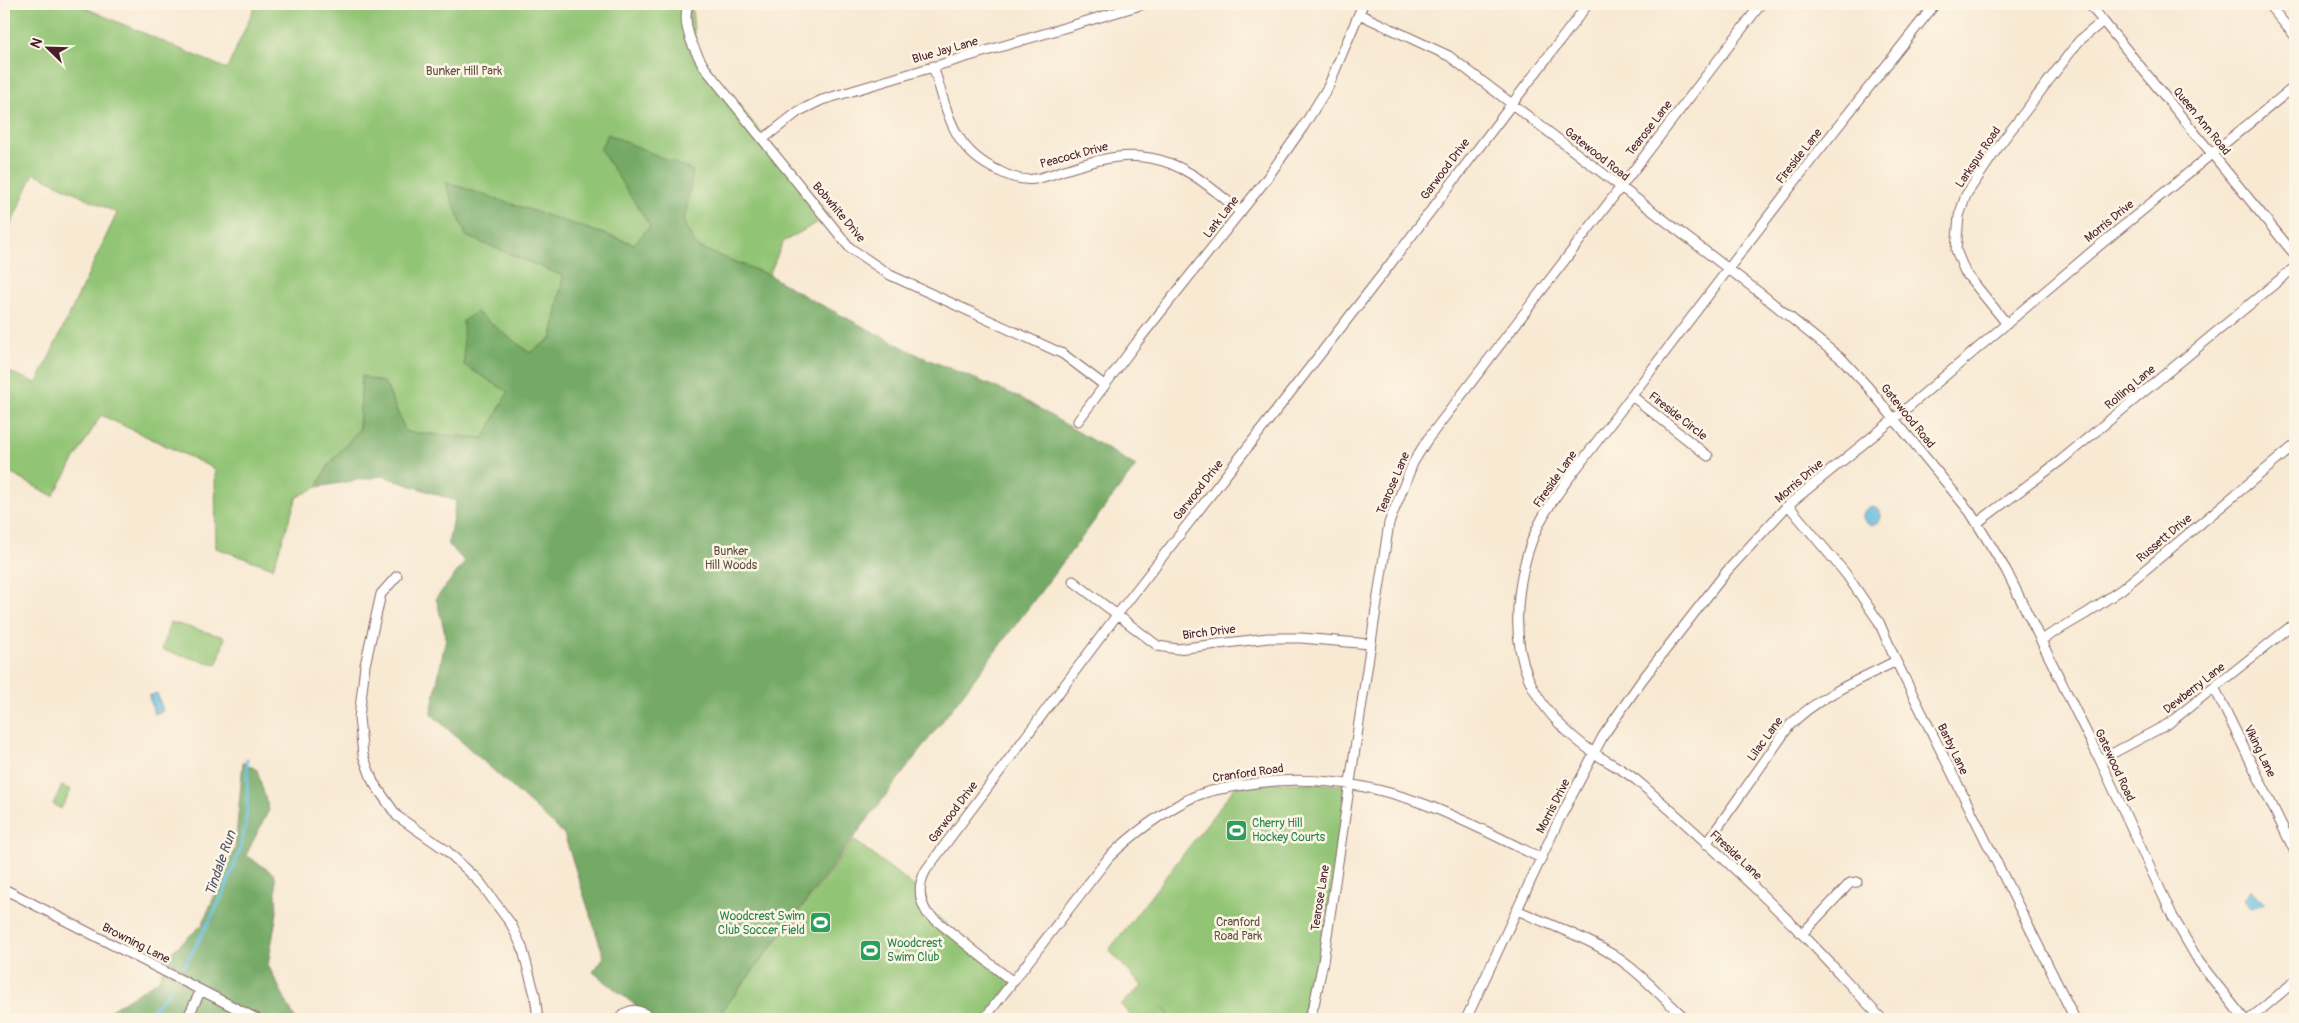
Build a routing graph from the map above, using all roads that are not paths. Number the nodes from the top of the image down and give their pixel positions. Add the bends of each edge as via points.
1 (688, 4) edge
2 (1144, 4) edge
3 (1364, 4) edge
4 (1588, 4) edge
5 (1761, 4) edge
6 (1935, 4) edge
7 (2088, 4) edge
8 (2268, 4) edge
9 (1359, 14) junction
10 (2103, 21) junction
11 (2295, 36) edge
12 (933, 66) junction
13 (2295, 86) edge
14 (1511, 103) junction
15 (763, 139) junction
16 (2212, 154) junction
17 (1620, 187) junction
18 (1241, 212) junction
19 (2295, 255) edge
20 (2295, 267) edge
21 (1729, 270) junction
22 (2007, 324) junction
23 (1104, 385) junction
24 (1632, 396) junction
25 (1894, 419) junction
26 (1078, 420) dead end
27 (2295, 446) edge
28 (1708, 456) dead end
29 (1788, 505) junction
30 (1977, 524) junction
31 (398, 576) dead end
32 (1073, 581) dead end
33 (1117, 615) junction
34 (2295, 623) edge
35 (2041, 640) junction
36 (1370, 644) junction
37 (1896, 661) junction
38 (2215, 689) junction
39 (1595, 753) junction
40 (2100, 760) junction
41 (1351, 785) junction
42 (1706, 844) junction
43 (2295, 852) edge
44 (1541, 858) junction
45 (1857, 882) dead end
46 (4, 889) edge
47 (1517, 910) junction
48 (1802, 934) junction
49 (2295, 981) edge
50 (1013, 982) junction
51 (201, 990) junction
52 (187, 1019) edge
53 (257, 1019) edge
54 (538, 1019) edge
55 (620, 1019) edge
56 (653, 1019) edge
57 (984, 1019) edge
58 (1308, 1019) edge
59 (1466, 1019) edge
60 (1686, 1019) edge
61 (1882, 1019) edge
62 (2075, 1019) edge
63 (2244, 1019) edge
64 (2250, 1019) edge

1 - 15 street, Bobwhite Drive via 687,26 696,53
2 - 12 street, Blue Jay Lane
3 - 9 street
4 - 14 street, Garwood Drive
5 - 17 street, Tearose Lane
6 - 21 street, Fireside Lane
7 - 10 street, Queen Ann Road
8 - 11 street
9 - 14 street, Gatewood Road via 1449,56
9 - 18 street, Lark Lane via 1328,87
10 - 16 street, Queen Ann Road
10 - 22 street, Larkspur Road via 2079,41 2001,143 1966,196 1959,216 1956,250 1965,272
12 - 15 street, Blue Jay Lane via 822,100 799,111
12 - 18 street, Peacock Drive via 955,131 973,157 988,167 1022,179 1036,179 1106,157 1151,158 1189,171
13 - 16 street, Morris Drive
14 - 17 street, Gatewood Road
14 - 33 street, Garwood Drive via 1388,267
15 - 23 street, Bobwhite Drive via 850,248 890,275 1062,354
16 - 19 street, Queen Ann Road
16 - 22 street, Morris Drive
17 - 21 street, Gatewood Road
17 - 36 street, Tearose Lane via 1427,440 1413,463 1389,524
18 - 23 street, Lark Lane
20 - 30 street, Rolling Lane via 2060,461
21 - 24 street, Fireside Lane
21 - 25 street, Gatewood Road via 1843,360
22 - 25 street, Morris Drive
23 - 26 street, Lark Lane
24 - 28 street, Fireside Circle
24 - 39 street, Fireside Lane via 1544,514 1525,562 1516,617 1528,677 1546,709 1561,726
25 - 29 street, Morris Drive
25 - 30 street, Gatewood Road
27 - 35 street, Russett Drive via 2122,589
29 - 37 street, Barby Lane via 1846,574 1874,614
29 - 39 street, Morris Drive via 1727,571 1642,680
30 - 35 street, Gatewood Road via 2006,570
31 - 54 street via 381,594 365,665 359,718 363,755 374,782 398,816 446,850 479,881 511,924 522,947
32 - 33 street, Birch Drive
33 - 36 street, Birch Drive via 1158,646 1178,649 1268,638
33 - 50 street, Garwood Drive via 928,867 921,882 921,898 929,915
34 - 38 street, Dewberry Lane
35 - 40 street, Gatewood Road
36 - 41 street, Tearose Lane
37 - 42 street, Lilac Lane via 1840,689 1798,716
37 - 62 street, Barby Lane
38 - 40 street, Dewberry Lane via 2168,724
38 - 43 street, Viking Lane
39 - 42 street, Fireside Lane via 1640,783
39 - 44 street, Morris Drive
40 - 63 street, Gatewood Road via 2173,917 2199,962
41 - 44 street, Cranford Road via 1422,803
41 - 50 street, Cranford Road via 1311,780 1256,782 1190,798 1137,832 1110,857
41 - 58 street, Tearose Lane via 1323,962
42 - 48 street, Fireside Lane
44 - 47 street, Morris Drive
45 - 48 street via 1850,884
46 - 51 street, Browning Lane
47 - 59 street, Morris Drive
47 - 60 street via 1587,941 1629,966
48 - 61 street, Fireside Lane
49 - 64 street
50 - 57 street, Cranford Road
51 - 52 street
51 - 53 street, Browning Lane
55 - 56 street via 630,1010 643,1012

